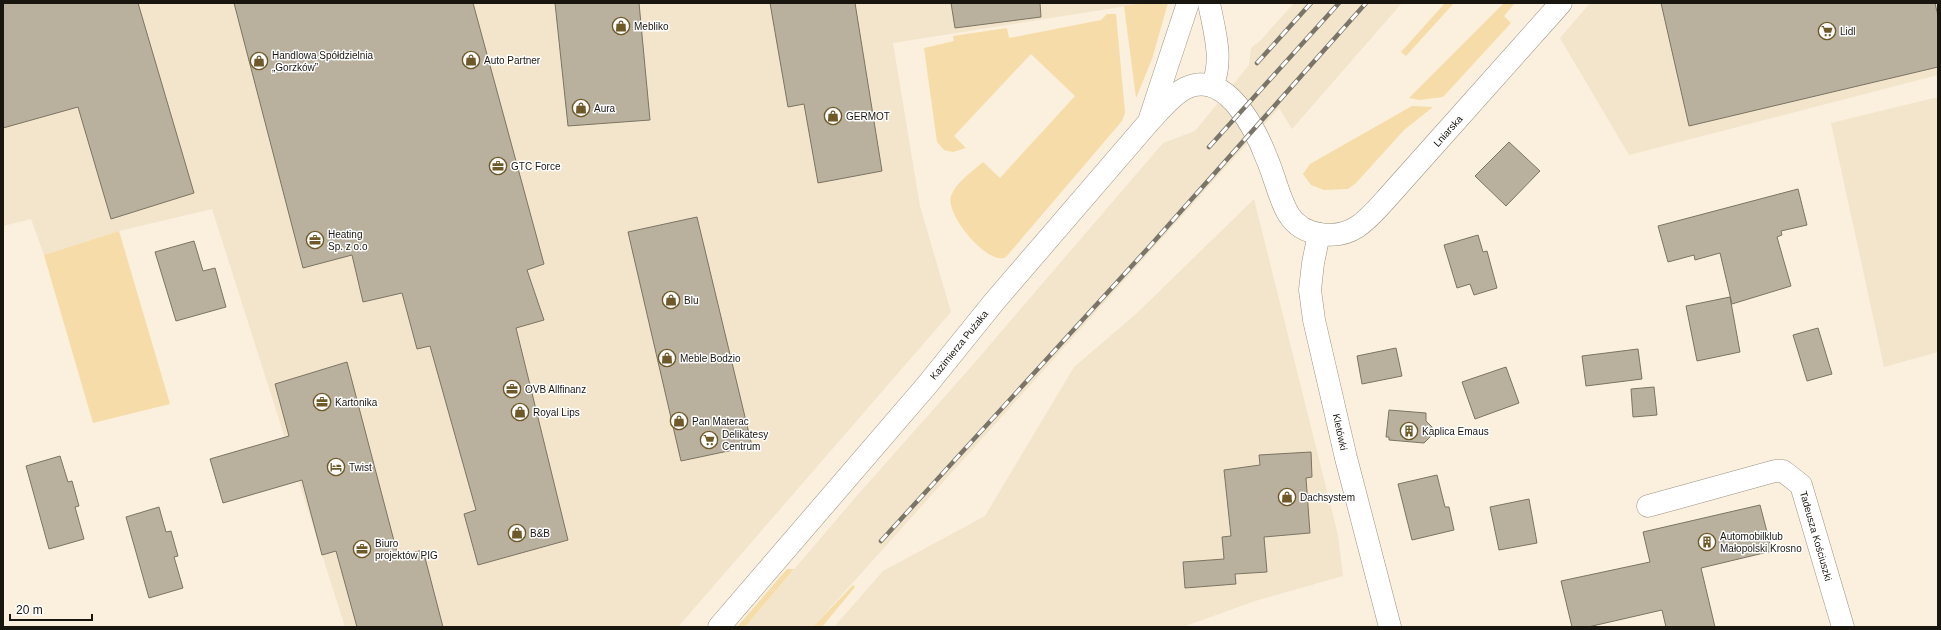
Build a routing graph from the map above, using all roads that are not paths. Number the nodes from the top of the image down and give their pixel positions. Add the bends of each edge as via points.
1 (1188, 3) edge
2 (1209, 3) edge
3 (1562, 3) edge
4 (1212, 86) junction
5 (1148, 123) junction
6 (1320, 234) junction
7 (1648, 506) dead end
8 (718, 627) edge
9 (1390, 627) edge
10 (1842, 627) edge

1 - 5 street
2 - 4 street via 1218,60 1218,71
3 - 6 street, Lniarska via 1381,205 1358,227 1332,235
4 - 5 street, Kazimierza Pużaka via 1204,84 1185,88
4 - 6 street via 1230,97 1242,110 1262,146 1290,216 1309,231
5 - 8 street, Kazimierza Pużaka
6 - 9 street, Kletówki via 1310,290 1314,320 1346,458
7 - 10 street, Tadeusza Kościuszki via 1775,471 1783,471 1801,485

